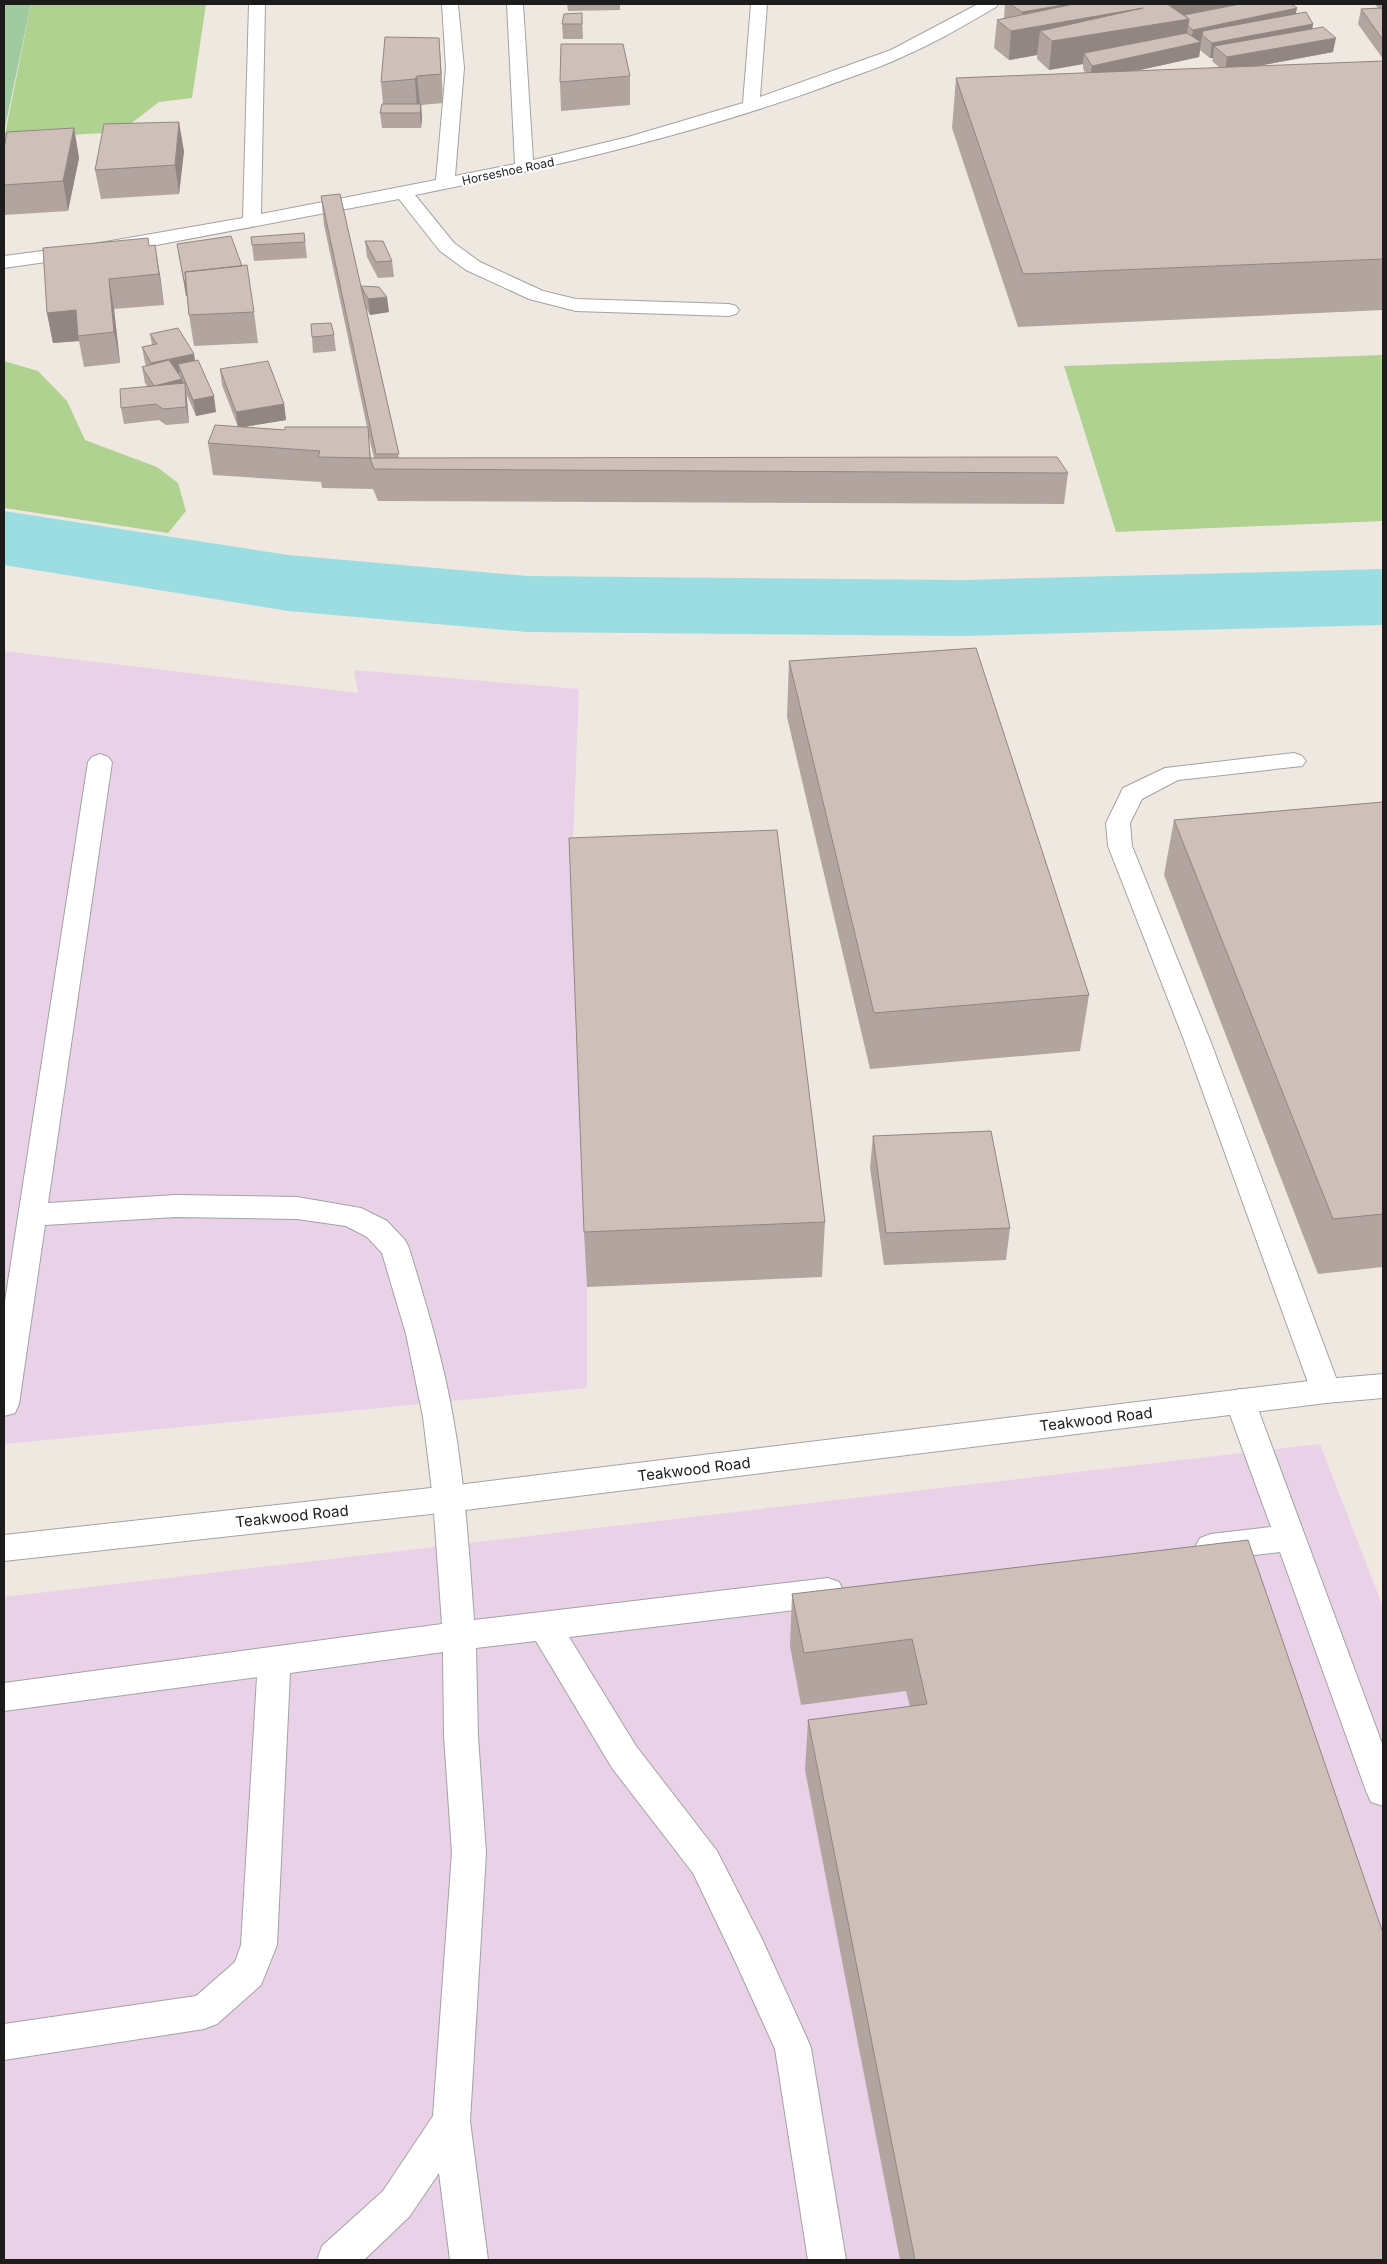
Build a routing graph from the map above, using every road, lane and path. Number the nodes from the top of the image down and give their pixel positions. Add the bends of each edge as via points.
1 (257, 4) edge
2 (450, 4) edge
3 (514, 4) edge
4 (759, 4) edge
5 (990, 4) edge
6 (751, 107) junction
7 (524, 168) junction
8 (446, 184) junction
9 (403, 192) junction
10 (252, 221) junction
11 (4, 262) edge
12 (728, 310) dead end
13 (1294, 761) dead end
14 (100, 762) dead end
15 (32, 1216) junction
16 (1383, 1386) edge
17 (1326, 1391) junction
18 (1240, 1401) junction
19 (4, 1404) edge
20 (449, 1499) junction
21 (1290, 1538) junction
22 (4, 1548) edge
23 (1180, 1551) edge
24 (853, 1589) edge
25 (546, 1626) junction
26 (459, 1636) junction
27 (274, 1661) junction
28 (4, 1698) edge
29 (1383, 1791) edge
30 (4, 2042) edge
31 (451, 2121) junction
32 (336, 2260) edge
33 (469, 2260) edge
34 (827, 2260) edge

1 - 10 street
2 - 8 street via 455,68
3 - 7 street
4 - 6 street
5 - 6 street, Horseshoe Road via 908,49
6 - 7 street, Horseshoe Road via 639,140
7 - 8 street, Horseshoe Road
8 - 9 street, Horseshoe Road
9 - 10 street, Horseshoe Road
9 - 12 street via 447,247 473,266 536,294 576,305
10 - 11 street, Horseshoe Road via 73,255
13 - 17 street via 1172,774 1132,794 1118,824 1120,846 1200,1050
14 - 15 street
15 - 19 street
15 - 20 street via 175,1206 297,1208 351,1216 377,1229 395,1248 420,1334 438,1417
16 - 17 street, Teakwood Road
17 - 18 street, Teakwood Road
18 - 20 street, Teakwood Road
18 - 21 street
20 - 22 street, Teakwood Road
20 - 26 street
21 - 23 street
21 - 29 street
24 - 25 street
25 - 26 street
25 - 34 street via 624,1757 705,1862 793,2048
26 - 27 street
26 - 31 street via 469,1853
27 - 28 street
27 - 30 street via 258,1945 248,1973 204,2012
31 - 32 street via 396,2204
31 - 33 street

